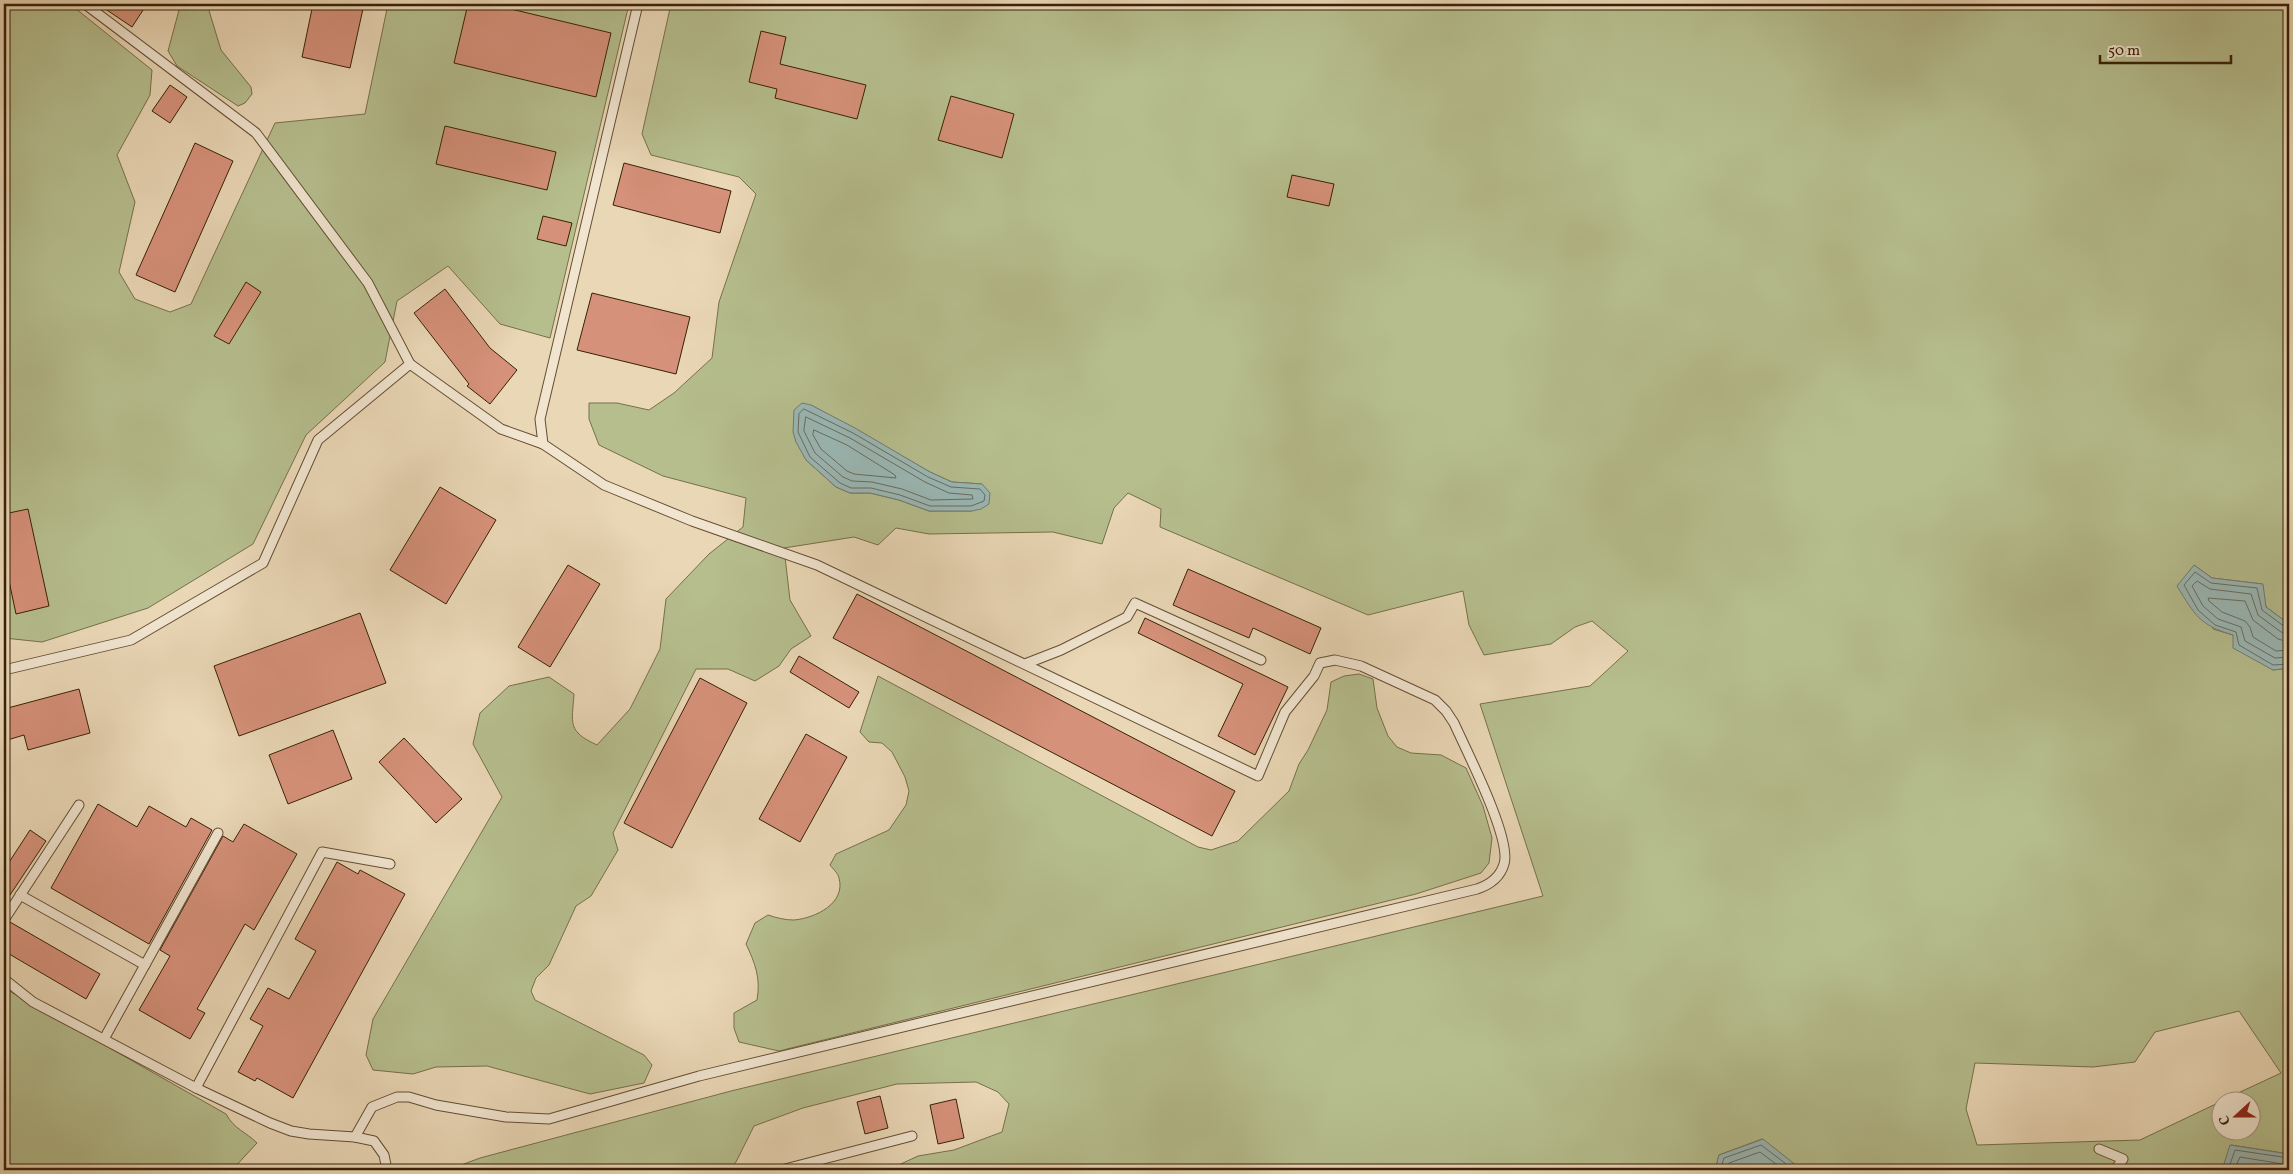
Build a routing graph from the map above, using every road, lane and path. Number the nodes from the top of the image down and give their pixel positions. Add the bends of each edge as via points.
1 (85, 4) edge
2 (638, 4) edge
3 (410, 364) junction
4 (543, 444) junction
5 (1261, 660) dead end
6 (1025, 664) junction
7 (4, 670) edge
8 (79, 806) dead end
9 (218, 833) dead end
10 (390, 864) dead end
11 (20, 895) junction
12 (4, 920) edge
13 (145, 965) junction
14 (4, 979) edge
15 (104, 1039) junction
16 (196, 1088) junction
17 (912, 1136) dead end
18 (355, 1137) junction
19 (2099, 1149) dead end
20 (387, 1170) edge
21 (781, 1170) edge
22 (2115, 1170) edge

1 - 3 lane via 256,133 368,283
2 - 4 lane via 540,418
3 - 4 lane via 501,429
3 - 7 lane via 318,440 263,563 131,640
4 - 6 lane via 604,485 692,521 817,565
5 - 6 lane via 1135,603 1127,617
6 - 18 lane via 1258,776 1285,712 1314,676 1320,663 1335,660 1361,666 1435,700 1446,711 1503,836 1505,863 1489,885 1477,889 699,1076 549,1119 506,1117 397,1097 372,1107
8 - 11 lane
9 - 13 lane
10 - 16 lane via 322,852
11 - 12 lane
11 - 13 lane
13 - 15 lane
14 - 15 lane via 33,1002
15 - 16 lane
16 - 18 lane via 291,1131
17 - 21 lane
18 - 20 lane via 374,1141 384,1155
19 - 22 lane via 2123,1159

